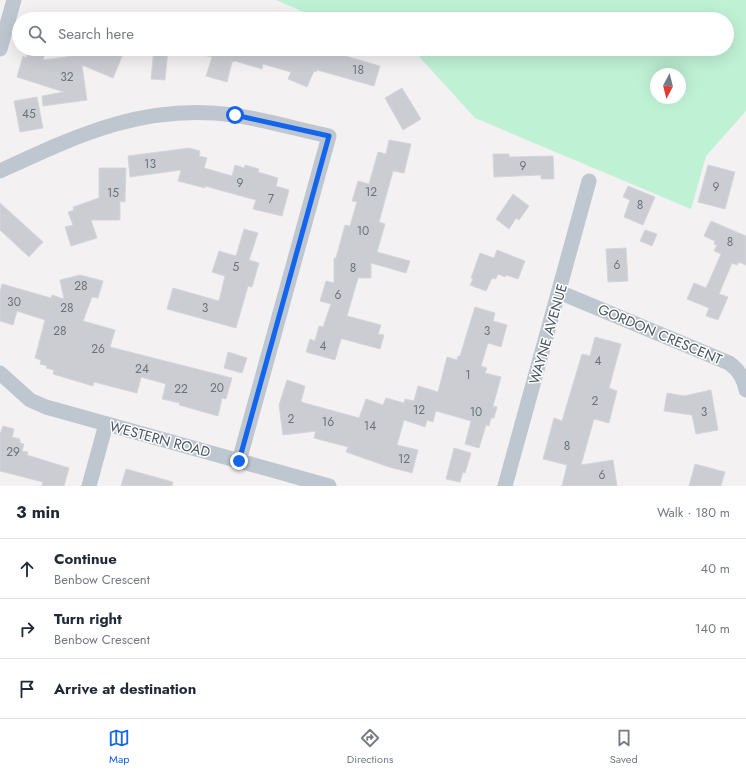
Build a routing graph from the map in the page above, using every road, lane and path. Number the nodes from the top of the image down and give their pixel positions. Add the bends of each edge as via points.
1 (14, 0) edge
2 (0, 49) edge
3 (0, 171) edge
4 (589, 181) dead end
5 (560, 292) junction
6 (0, 373) edge
7 (746, 390) edge
8 (106, 424) junction
9 (239, 461) junction
10 (89, 486) edge
11 (329, 486) edge
12 (505, 486) edge

1 - 2 street
3 - 9 street via 85,133 126,121 164,114 235,115 329,136
4 - 5 street, WAYNE AVENUE
5 - 7 street, GORDON CRESCENT via 729,363 737,369
5 - 12 street, WAYNE AVENUE
6 - 8 street, WESTERN ROAD via 38,404
8 - 9 street, WESTERN ROAD
8 - 10 street
9 - 11 street, WESTERN ROAD

